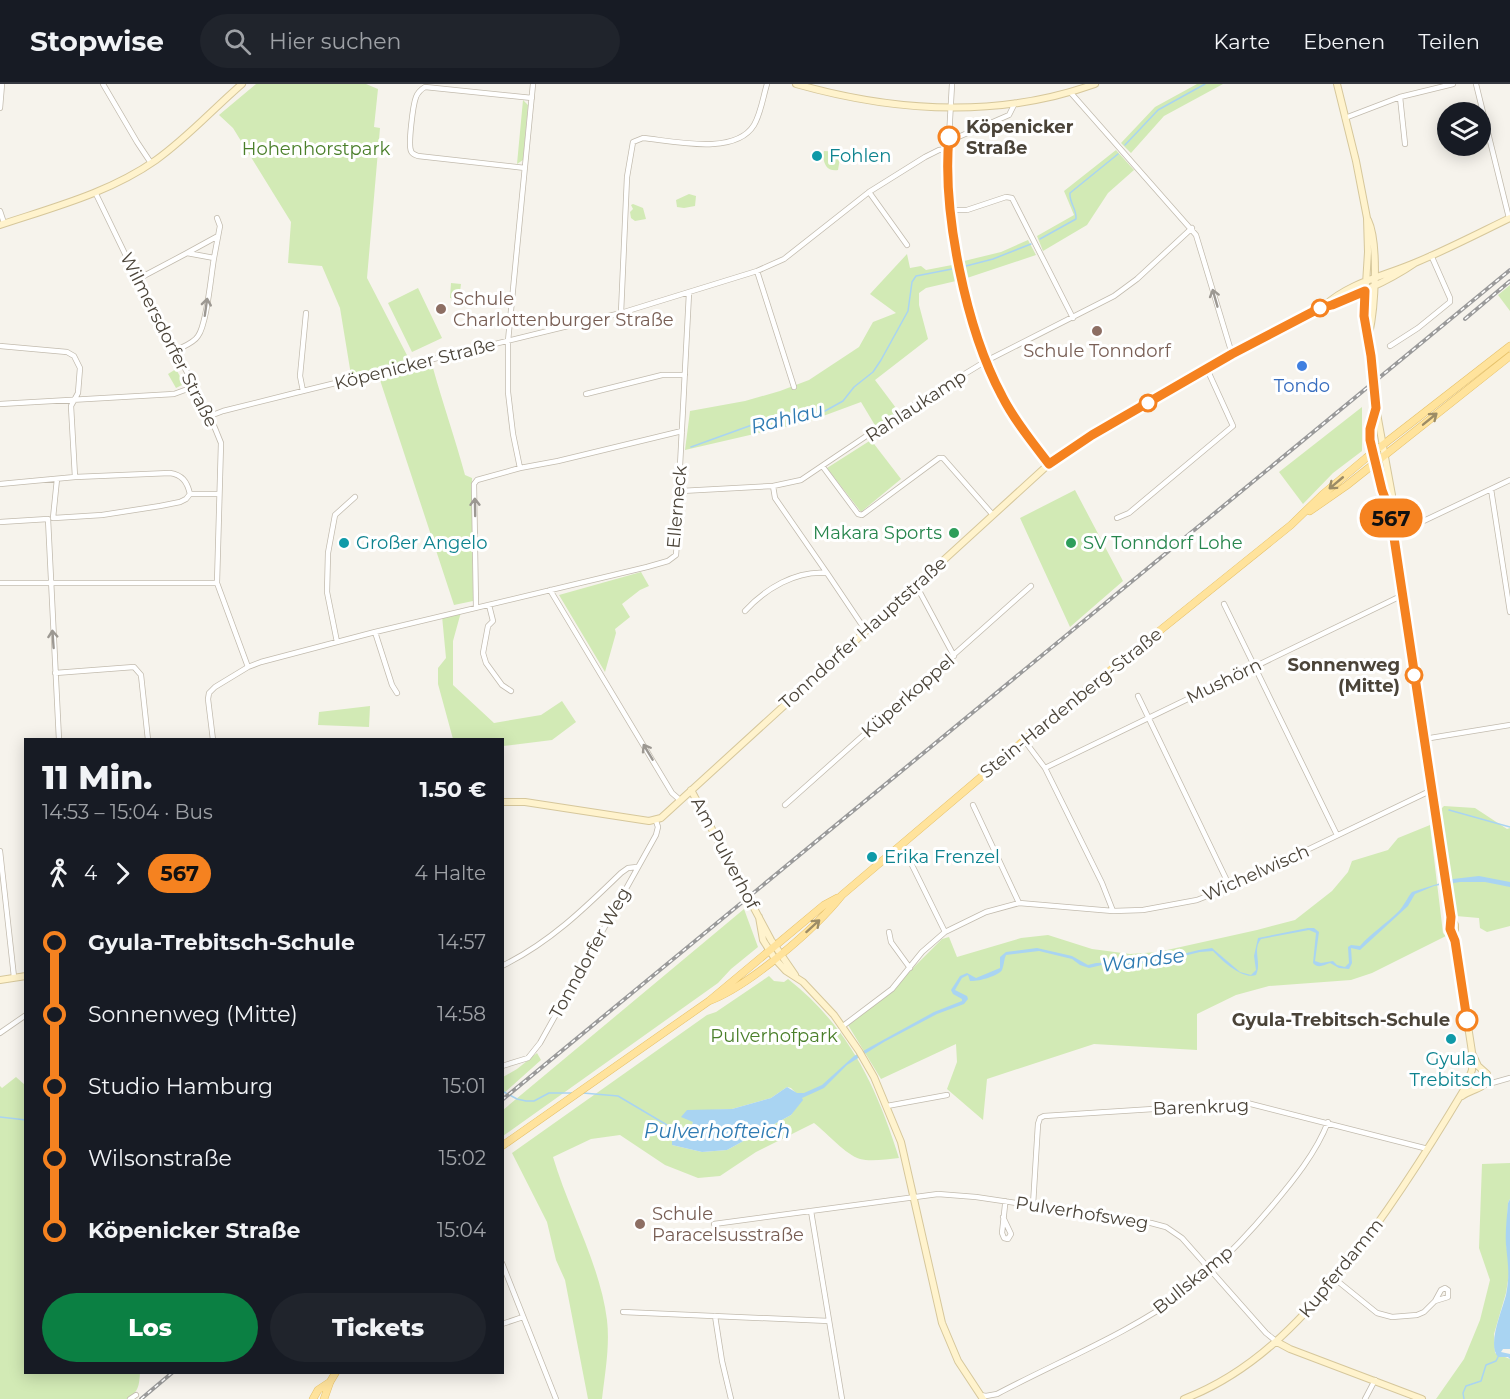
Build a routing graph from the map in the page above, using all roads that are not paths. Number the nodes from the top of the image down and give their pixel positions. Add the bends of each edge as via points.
1 (2, 84) edge
2 (103, 84) edge
3 (242, 84) edge
4 (248, 84) edge
5 (533, 84) edge
6 (766, 84) edge
7 (796, 84) edge
8 (952, 84) edge
9 (1095, 84) edge
10 (1337, 84) edge
11 (1453, 84) edge
12 (1476, 84) edge
13 (1071, 93) junction
14 (1400, 97) junction
15 (531, 98) junction
16 (225, 100) junction
17 (1015, 104) junction
18 (0, 108) edge
19 (951, 108) junction
20 (1346, 118) junction
21 (949, 141) junction
22 (1405, 144) dead end
23 (948, 149) junction
24 (151, 163) junction
25 (525, 168) junction
26 (870, 192) junction
27 (96, 194) junction
28 (949, 210) junction
29 (0, 211) edge
30 (217, 218) dead end
31 (1367, 218) junction
32 (1509, 218) edge
33 (2, 224) edge
34 (1192, 228) junction
35 (218, 236) junction
36 (907, 245) dead end
37 (187, 253) junction
38 (1431, 255) junction
39 (214, 258) junction
40 (1415, 263) junction
41 (757, 271) junction
42 (1374, 278) junction
43 (138, 279) junction
44 (1366, 281) junction
45 (1373, 286) junction
46 (1365, 291) junction
47 (689, 293) junction
48 (1323, 307) junction
49 (621, 313) junction
50 (306, 314) dead end
51 (1073, 318) junction
52 (1369, 338) junction
53 (508, 341) junction
54 (0, 346) edge
55 (1390, 346) dead end
56 (1510, 346) edge
57 (175, 351) junction
58 (1232, 354) junction
59 (1510, 356) edge
60 (986, 361) junction
61 (1207, 369) junction
62 (685, 375) junction
63 (193, 387) junction
64 (794, 387) dead end
65 (303, 391) junction
66 (586, 394) dead end
67 (75, 400) junction
68 (0, 404) edge
69 (1376, 408) junction
70 (210, 416) junction
71 (682, 430) junction
72 (1383, 445) junction
73 (1372, 453) junction
74 (1385, 456) junction
75 (1375, 463) junction
76 (1049, 464) junction
77 (822, 467) junction
78 (520, 468) junction
79 (75, 477) junction
80 (57, 479) junction
81 (1510, 480) edge
82 (0, 484) edge
83 (773, 486) junction
84 (1491, 489) junction
85 (681, 491) junction
86 (190, 494) junction
87 (219, 494) junction
88 (355, 497) dead end
89 (1390, 511) junction
90 (993, 515) junction
91 (1303, 515) junction
92 (54, 518) junction
93 (1117, 518) dead end
94 (48, 519) junction
95 (0, 522) edge
96 (1394, 535) junction
97 (827, 573) junction
98 (0, 583) edge
99 (50, 583) junction
100 (218, 583) junction
101 (916, 585) junction
102 (1031, 586) dead end
103 (550, 590) junction
104 (1403, 595) junction
105 (1224, 604) dead end
106 (489, 605) junction
107 (476, 608) junction
108 (746, 611) dead end
109 (1510, 612) edge
110 (866, 631) junction
111 (375, 632) junction
112 (337, 642) junction
113 (954, 656) junction
114 (1254, 666) junction
115 (248, 667) junction
116 (55, 673) junction
117 (511, 691) dead end
118 (397, 693) dead end
119 (1138, 696) dead end
120 (1148, 717) junction
121 (1510, 725) edge
122 (59, 738) edge
123 (148, 738) edge
124 (213, 738) edge
125 (1424, 739) junction
126 (1024, 740) junction
127 (1045, 768) junction
128 (691, 790) junction
129 (1432, 790) junction
130 (680, 800) junction
131 (504, 802) edge
132 (784, 805) dead end
133 (973, 805) dead end
134 (656, 820) junction
135 (1337, 835) junction
136 (0, 851) edge
137 (908, 855) dead end
138 (637, 867) junction
139 (1230, 887) junction
140 (842, 895) junction
141 (1019, 903) junction
142 (1113, 911) junction
143 (889, 932) dead end
144 (945, 932) junction
145 (772, 948) junction
146 (778, 956) junction
147 (504, 965) edge
148 (910, 968) junction
149 (24, 976) edge
150 (14, 977) junction
151 (0, 980) edge
152 (709, 1001) junction
153 (24, 1016) edge
154 (843, 1026) junction
155 (0, 1033) edge
156 (1472, 1052) junction
157 (504, 1066) edge
158 (1481, 1069) junction
159 (1470, 1076) junction
160 (1488, 1076) junction
161 (1508, 1079) edge
162 (1482, 1086) junction
163 (947, 1095) dead end
164 (1459, 1098) junction
165 (887, 1106) junction
166 (1034, 1114) dead end
167 (1040, 1118) junction
168 (1328, 1122) junction
169 (504, 1145) edge
170 (1428, 1149) junction
171 (914, 1198) junction
172 (1005, 1201) junction
173 (1033, 1205) junction
174 (811, 1211) junction
175 (1003, 1217) dead end
176 (714, 1224) dead end
177 (504, 1268) edge
178 (1211, 1270) junction
179 (1335, 1279) junction
180 (1435, 1301) dead end
181 (622, 1312) dead end
182 (715, 1316) junction
183 (523, 1317) junction
184 (829, 1322) junction
185 (504, 1323) edge
186 (1277, 1342) junction
187 (335, 1374) edge
188 (1375, 1380) junction
189 (330, 1382) junction
190 (136, 1395) dead end
191 (981, 1397) edge
192 (130, 1399) edge
193 (313, 1399) edge
194 (324, 1399) edge
195 (556, 1399) edge
196 (731, 1399) edge
197 (842, 1399) edge
198 (1184, 1399) edge
199 (1365, 1399) edge
200 (1422, 1399) edge

1 - 18 street
2 - 24 street
3 - 16 street
4 - 16 street
5 - 15 street
6 - 49 street via 753,125 739,140 721,144 643,138 633,142 627,177
7 - 19 street via 878,103
8 - 19 street
9 - 13 street
10 - 20 street
11 - 14 street
12 - 32 street
13 - 17 street
13 - 34 street
14 - 20 street
14 - 22 street
15 - 25 street
15 - 25 street via 425,87 415,99 410,149 418,156
16 - 24 street
17 - 19 street
17 - 21 street via 1009,115
19 - 21 street
20 - 31 street
21 - 23 street
23 - 26 street, Köpenicker Straße via 925,157
23 - 28 street
24 - 27 street
25 - 53 street
26 - 36 street
26 - 41 street, Köpenicker Straße via 784,259
27 - 33 street
27 - 43 street, Wilmersdorfer Straße
28 - 51 street via 967,210 1012,198
28 - 60 street via 966,293
29 - 33 street
30 - 35 street
31 - 42 street via 1372,230
31 - 44 street
32 - 38 street, Tonndorfer Hauptstraße
34 - 51 street, Rahlaukamp via 1137,279
58 -> 34 street
35 - 37 street
35 - 39 street
37 - 39 street
37 - 43 street
38 - 40 street, Tonndorfer Hauptstraße
38 - 55 street via 1450,302
57 -> 39 street via 198,338
40 - 42 street, Tonndorfer Hauptstraße
40 - 45 street, Tonndorfer Hauptstraße
41 - 47 street, Köpenicker Straße
41 - 64 street
42 - 44 street, Tonndorfer Hauptstraße
42 - 45 street
43 - 57 street, Wilmersdorfer Straße
44 - 46 street
44 - 48 street, Tonndorfer Hauptstraße
45 - 46 street, Tonndorfer Hauptstraße
45 - 52 street
46 - 48 street, Tonndorfer Hauptstraße
46 - 52 street via 1364,316
47 - 49 street, Köpenicker Straße
47 - 62 street, Ellerneck
48 - 58 street, Tonndorfer Hauptstraße
49 - 53 street, Köpenicker Straße
50 - 65 street via 300,376
51 - 60 street, Rahlaukamp
52 - 69 street
53 - 65 street, Köpenicker Straße
53 - 78 street via 509,398
54 - 67 street via 67,352 74,356 80,368
56 - 72 main road, Stein-Hardenberg-Straße
57 - 63 street, Wilmersdorfer Straße
58 - 61 street, Tonndorfer Hauptstraße
74 -> 59 main road, Stein-Hardenberg-Straße
60 - 76 street via 1002,397
60 - 77 street, Rahlaukamp
61 - 76 street, Tonndorfer Hauptstraße
61 - 93 street via 1233,426 1129,513
62 - 66 street via 662,375
62 - 71 street, Ellerneck
63 - 67 street via 174,394
63 - 70 street, Wilmersdorfer Straße
65 - 70 street, Köpenicker Straße
67 - 68 street
67 - 79 street via 71,406
69 - 72 street
69 - 73 street via 1370,429
70 - 87 street, Wilmersdorfer Straße via 221,443
71 - 78 street
71 - 85 street, Ellerneck
72 - 73 main road, Stein-Hardenberg-Straße
72 - 74 street
73 - 75 street
73 -> 91 main road, Stein-Hardenberg-Straße
74 - 75 main road, Stein-Hardenberg-Straße
74 - 89 street via 1392,495
75 - 89 street
75 - 91 main road, Stein-Hardenberg-Straße
76 - 90 street, Tonndorfer Hauptstraße
77 - 83 street, Rahlaukamp via 801,480
77 - 90 street via 861,515 943,458
107 -> 78 street via 474,484
79 - 80 street
79 - 86 street via 179,474
80 - 82 street
80 - 92 street
81 - 84 street
83 - 85 street, Rahlaukamp
83 - 97 street via 775,498
84 - 96 street
84 - 109 street
85 - 103 street, Ellerneck via 676,555 668,561
86 - 87 street
86 - 92 street via 180,502 160,506
87 - 100 street, Wilmersdorfer Straße
88 - 112 street via 335,515 328,553 327,592
89 - 96 street
90 - 101 street, Tonndorfer Hauptstraße
91 - 126 main road, Stein-Hardenberg-Straße
92 - 94 street
94 - 95 street
94 - 99 street
96 - 104 street
97 - 108 street via 815,572 786,581 759,595
97 - 110 street
98 - 99 street
99 - 100 street
116 -> 99 street
100 - 115 street, Wilmersdorfer Straße
101 - 110 street, Tonndorfer Hauptstraße
101 - 113 street
102 - 113 street, Küperkoppel
103 - 106 street, Ellerneck
130 -> 103 street via 672,793
104 - 114 street, Mushörn
104 - 125 street
105 - 114 street
106 - 107 street, Ellerneck
106 - 117 street via 493,621 488,626 483,653 502,685
107 - 111 street, Ellerneck
110 - 128 street, Tonndorfer Hauptstraße
111 - 112 street, Ellerneck
111 - 118 street
112 - 115 street, Ellerneck
113 - 132 street, Küperkoppel
114 - 120 street, Mushörn
114 - 135 street
115 - 124 street, Ellerneck via 209,693
116 - 122 street
116 - 123 street via 134,667 141,675
119 - 120 street
120 - 127 street, Mushörn
120 - 139 street
121 - 125 street
125 - 129 street
126 - 127 street
126 - 140 main road, Stein-Hardenberg-Straße
127 - 142 street
128 - 130 street, Tonndorfer Hauptstraße
128 - 145 street, Am Pulverhof
129 - 135 street, Wichelwisch
129 - 156 street via 1450,929
130 - 134 street, Tonndorfer Hauptstraße
131 - 134 street
133 - 141 street
134 - 138 street, Tonndorfer Weg via 656,835
135 - 139 street, Wichelwisch
136 - 150 street
137 - 144 street
138 - 147 street via 621,873 553,936
138 - 157 street, Tonndorfer Weg via 537,1048 523,1061
139 - 142 street, Wichelwisch via 1197,900
140 - 145 main road, Stein-Hardenberg-Straße
146 -> 140 main road, Stein-Hardenberg-Straße via 830,911
141 - 142 street, Wichelwisch
141 - 144 street, Wichelwisch via 976,916
143 - 148 street via 891,942
144 - 148 street, Wichelwisch
145 - 146 street, Am Pulverhof
145 - 152 main road, Stein-Hardenberg-Straße
146 - 152 main road, Stein-Hardenberg-Straße
146 - 154 street, Am Pulverhof
148 - 154 street, Wichelwisch via 892,989
149 - 150 street
150 - 151 street
152 - 169 main road, Stein-Hardenberg-Straße
153 - 155 street
154 - 165 street, Am Pulverhof
156 - 158 street
156 - 159 street
158 - 159 street via 1475,1069
158 - 160 street
159 - 162 street via 1472,1085
159 - 164 street, Kupferdamm
160 - 161 street
160 - 162 street
161 - 162 street
162 - 164 street
163 - 165 street
164 - 170 street, Kupferdamm
165 - 171 street, Am Pulverhof via 901,1142
166 - 167 street
167 - 168 street, Barenkrug via 1243,1102
167 - 173 street
168 - 170 street, Barenkrug
168 - 178 street, Bullskamp via 1279,1197
170 - 179 street, Kupferdamm via 1382,1219
171 - 172 street, Pulverhofsweg via 948,1194
171 - 174 street, Pulverhofsweg
171 - 191 street, Am Pulverhof via 942,1323 958,1361
172 - 173 street, Pulverhofsweg
172 - 175 street, Pulverhofsweg
173 - 178 street, Pulverhofsweg via 1166,1227 1182,1238
174 - 176 street, Pulverhofsweg
174 - 184 street
177 - 183 street
178 - 186 street, Pulverhofsweg
178 - 191 street, Bullskamp via 1147,1317 996,1394
179 - 180 street via 1384,1316 1417,1315
179 - 186 street, Kupferdamm
181 - 182 street
182 - 184 street
182 - 196 street
183 - 185 street
183 - 195 street
184 - 197 street
186 - 188 street, Pulverhofsweg
186 - 198 street, Kupferdamm via 1230,1377
187 - 189 main road
188 - 199 street
188 - 200 street, Pulverhofsweg
189 - 193 main road
189 - 194 main road
190 - 192 street

